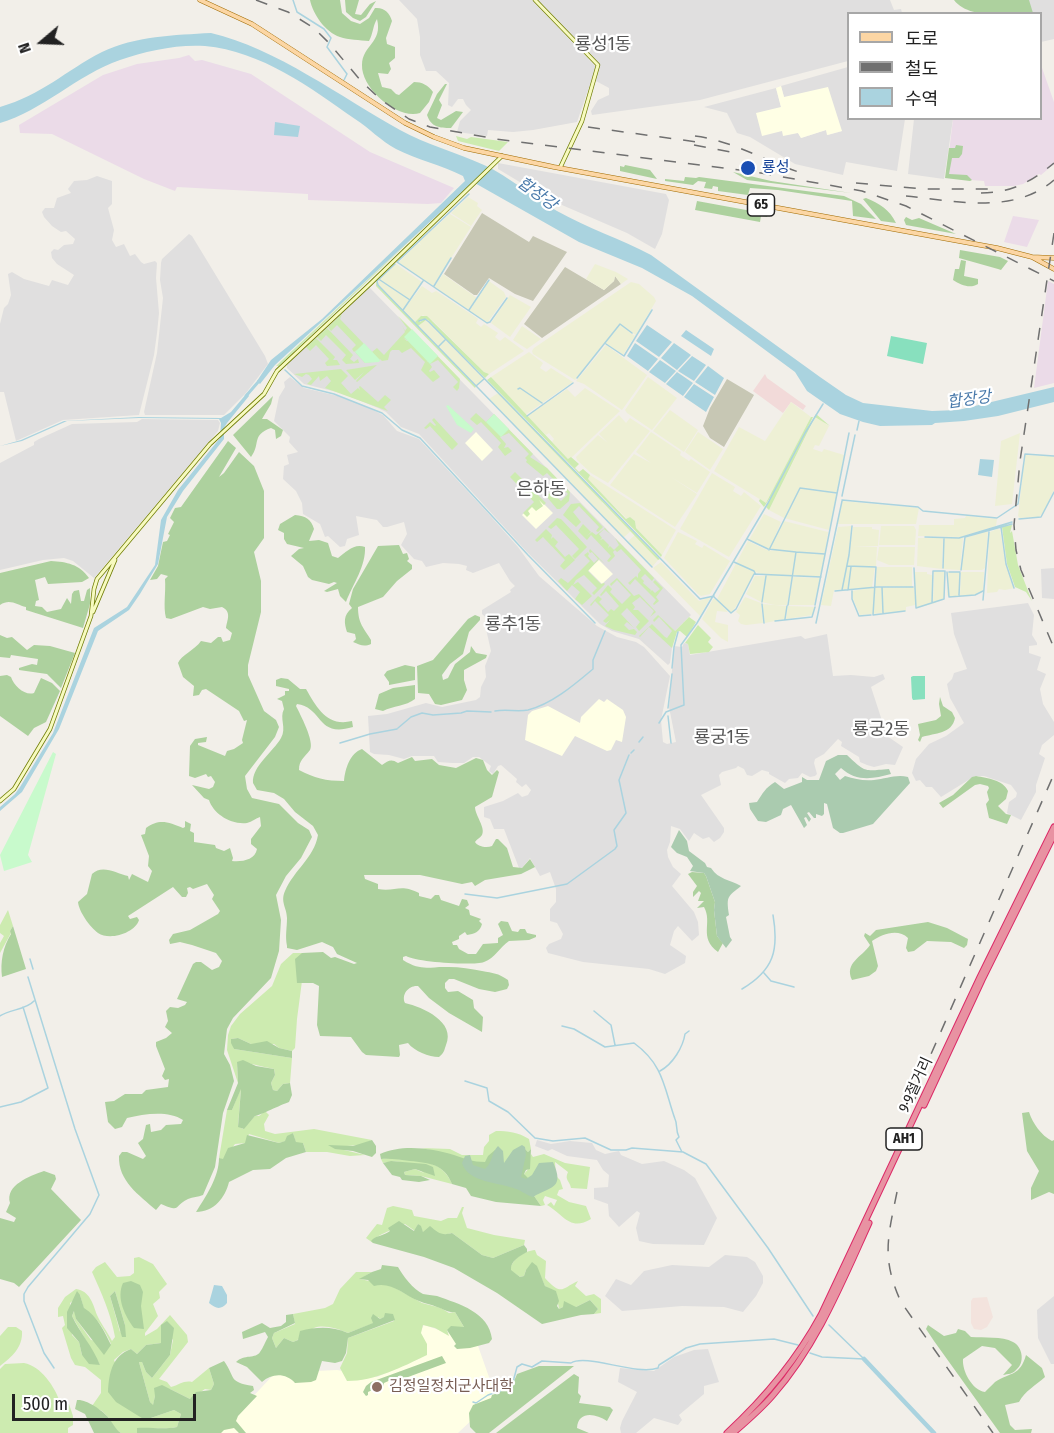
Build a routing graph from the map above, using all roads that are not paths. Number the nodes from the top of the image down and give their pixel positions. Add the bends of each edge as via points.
1 (200, 0) edge
2 (535, 0) edge
3 (502, 156) junction
4 (560, 168) junction
5 (1032, 257) junction
6 (1054, 258) edge
7 (1054, 269) edge
8 (116, 557) junction
9 (91, 616) junction
10 (0, 801) edge
11 (1054, 827) edge
12 (1054, 835) edge
13 (728, 1433) edge
14 (733, 1433) edge

1 - 3 main road, 65 via 252,24 405,123 464,148
2 - 4 main road via 598,65 582,121
3 - 4 main road, 65
3 - 8 main road via 277,371 264,394 196,461
4 - 5 main road, 65 via 969,242
5 - 6 main road, 65
5 - 7 main road, 65
8 - 9 main road
8 - 9 main road via 95,583
9 - 10 main road via 50,729 14,789
11 - 13 highway, 9·9절거리 / AH1 via 821,1315 770,1391
12 - 14 highway, 9·9절거리 / AH1 via 825,1318 774,1394

